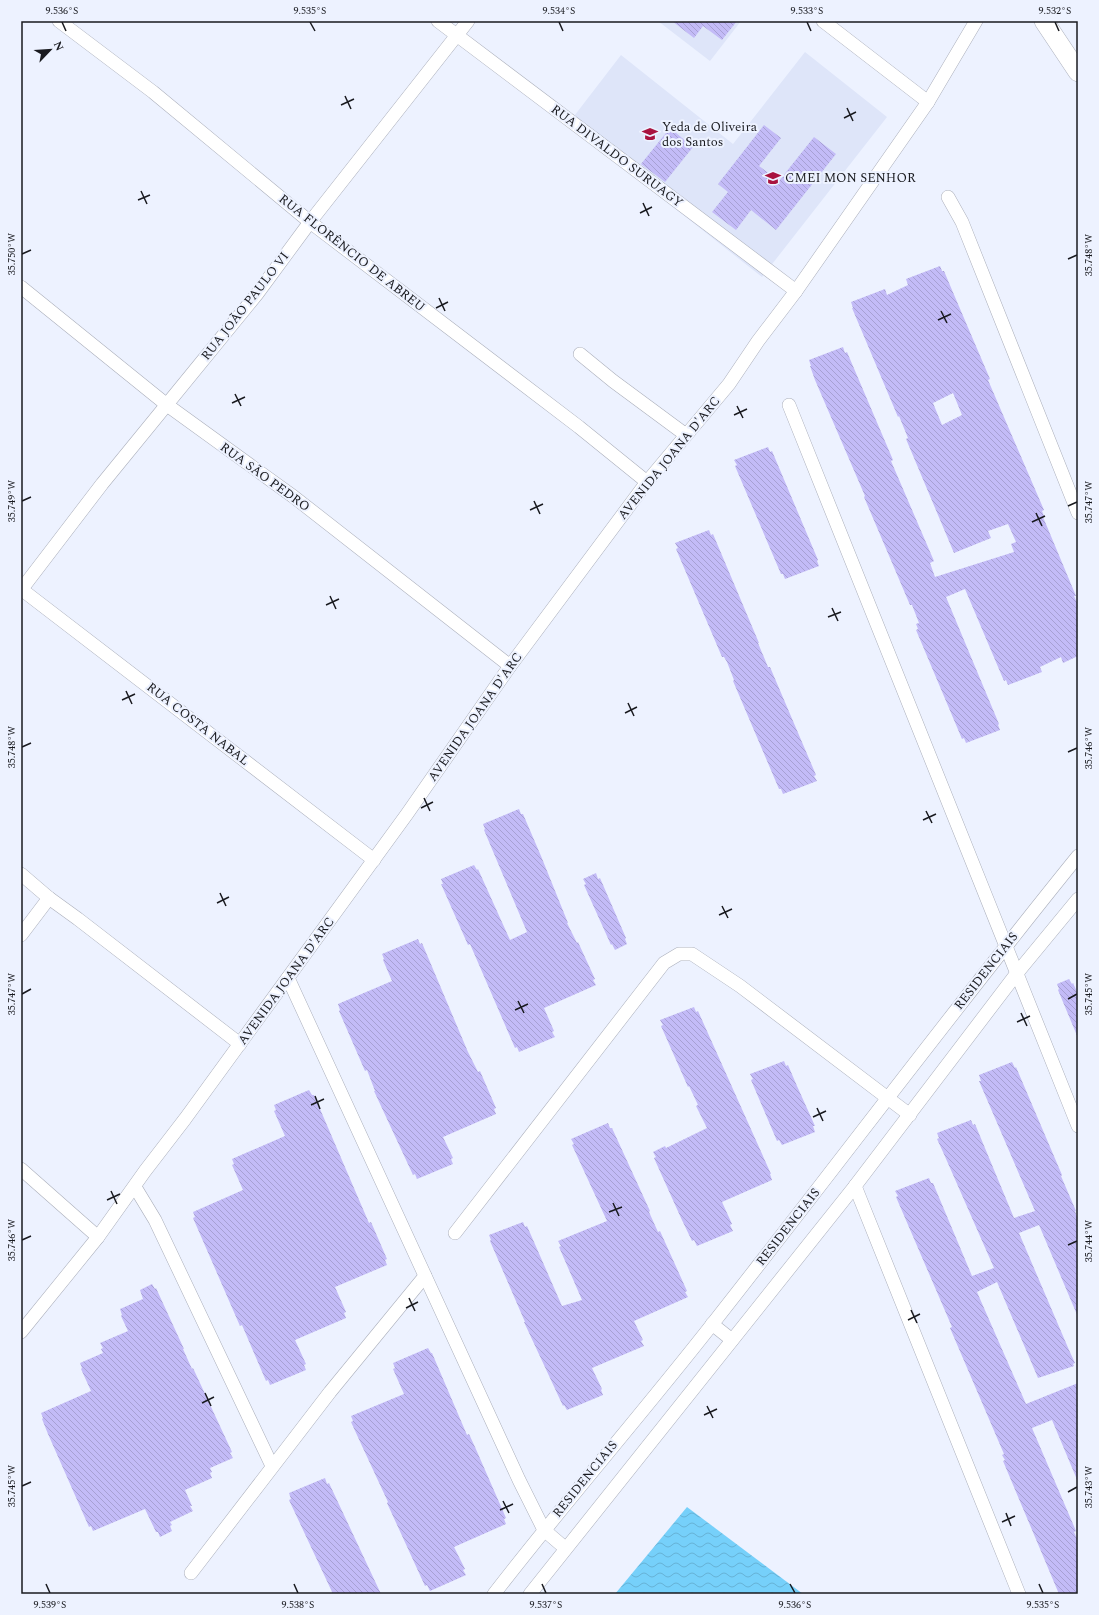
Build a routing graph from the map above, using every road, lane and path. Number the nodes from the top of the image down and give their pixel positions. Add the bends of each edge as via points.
1 (59, 21) edge
2 (438, 21) edge
3 (468, 21) edge
4 (823, 21) edge
5 (976, 21) edge
6 (1044, 21) edge
7 (456, 35) junction
8 (1078, 72) edge
9 (928, 102) junction
10 (948, 197) dead end
11 (310, 222) junction
12 (21, 288) edge
13 (796, 290) junction
14 (580, 354) dead end
15 (167, 405) junction
16 (789, 405) dead end
17 (686, 434) junction
18 (647, 482) junction
19 (1078, 513) edge
20 (21, 589) edge
21 (510, 666) junction
22 (1078, 856) edge
23 (374, 860) junction
24 (21, 874) edge
25 (49, 898) junction
26 (1078, 899) edge
27 (21, 935) edge
28 (1006, 945) junction
29 (1017, 973) junction
30 (288, 978) junction
31 (240, 1044) junction
32 (888, 1098) junction
33 (910, 1115) junction
34 (1078, 1126) edge
35 (21, 1169) edge
36 (855, 1186) junction
37 (134, 1187) junction
38 (455, 1233) dead end
39 (98, 1237) junction
40 (425, 1276) junction
41 (712, 1324) junction
42 (21, 1332) edge
43 (732, 1340) junction
44 (272, 1466) junction
45 (544, 1530) junction
46 (564, 1548) junction
47 (191, 1573) dead end
48 (494, 1594) edge
49 (530, 1594) edge
50 (1019, 1594) edge

1 - 11 street, RUA FLORÊNCIO DE ABREU via 153,92
2 - 7 street, RUA DIVALDO SURUAGY
3 - 7 street, RUA JOÃO PAULO VI
4 - 9 street
5 - 9 street, AVENIDA JOANA D'ARC
6 - 8 main road
7 - 11 street, RUA JOÃO PAULO VI
7 - 13 street, RUA DIVALDO SURUAGY
9 - 13 street, AVENIDA JOANA D'ARC
10 - 19 street via 962,222
11 - 15 street, RUA JOÃO PAULO VI via 257,294
11 - 18 street, RUA FLORÊNCIO DE ABREU via 579,427
12 - 15 street, RUA SÃO PEDRO
13 - 17 street, AVENIDA JOANA D'ARC via 729,384
14 - 17 street
15 - 20 street, RUA JOÃO PAULO VI
15 - 21 street, RUA SÃO PEDRO via 294,497
16 - 28 street
17 - 18 street, AVENIDA JOANA D'ARC
18 - 21 street, AVENIDA JOANA D'ARC
20 - 23 street, RUA COSTA NABAL
21 - 23 street, AVENIDA JOANA D'ARC
22 - 28 street, RESIDENCIAIS
23 - 30 street, AVENIDA JOANA D'ARC
24 - 25 street
25 - 27 street
25 - 31 street
26 - 29 street, RESIDENCIAIS
28 - 29 street
28 - 32 street, RESIDENCIAIS
29 - 33 street, RESIDENCIAIS
29 - 34 street
30 - 31 street, AVENIDA JOANA D'ARC
30 - 40 street
31 - 37 street, AVENIDA JOANA D'ARC
32 - 33 street
32 - 38 street via 740,986 692,954 679,954 664,963
32 - 41 street, RESIDENCIAIS
33 - 36 street, RESIDENCIAIS
35 - 39 street
36 - 43 street, RESIDENCIAIS
36 - 50 street
37 - 39 street, AVENIDA JOANA D'ARC
37 - 44 street via 155,1220
39 - 42 street, AVENIDA JOANA D'ARC
40 - 44 street
40 - 45 street
41 - 43 street
41 - 45 street, RESIDENCIAIS
43 - 46 street, RESIDENCIAIS
44 - 47 street
45 - 46 street
45 - 48 street, RESIDENCIAIS
46 - 49 street, RESIDENCIAIS

